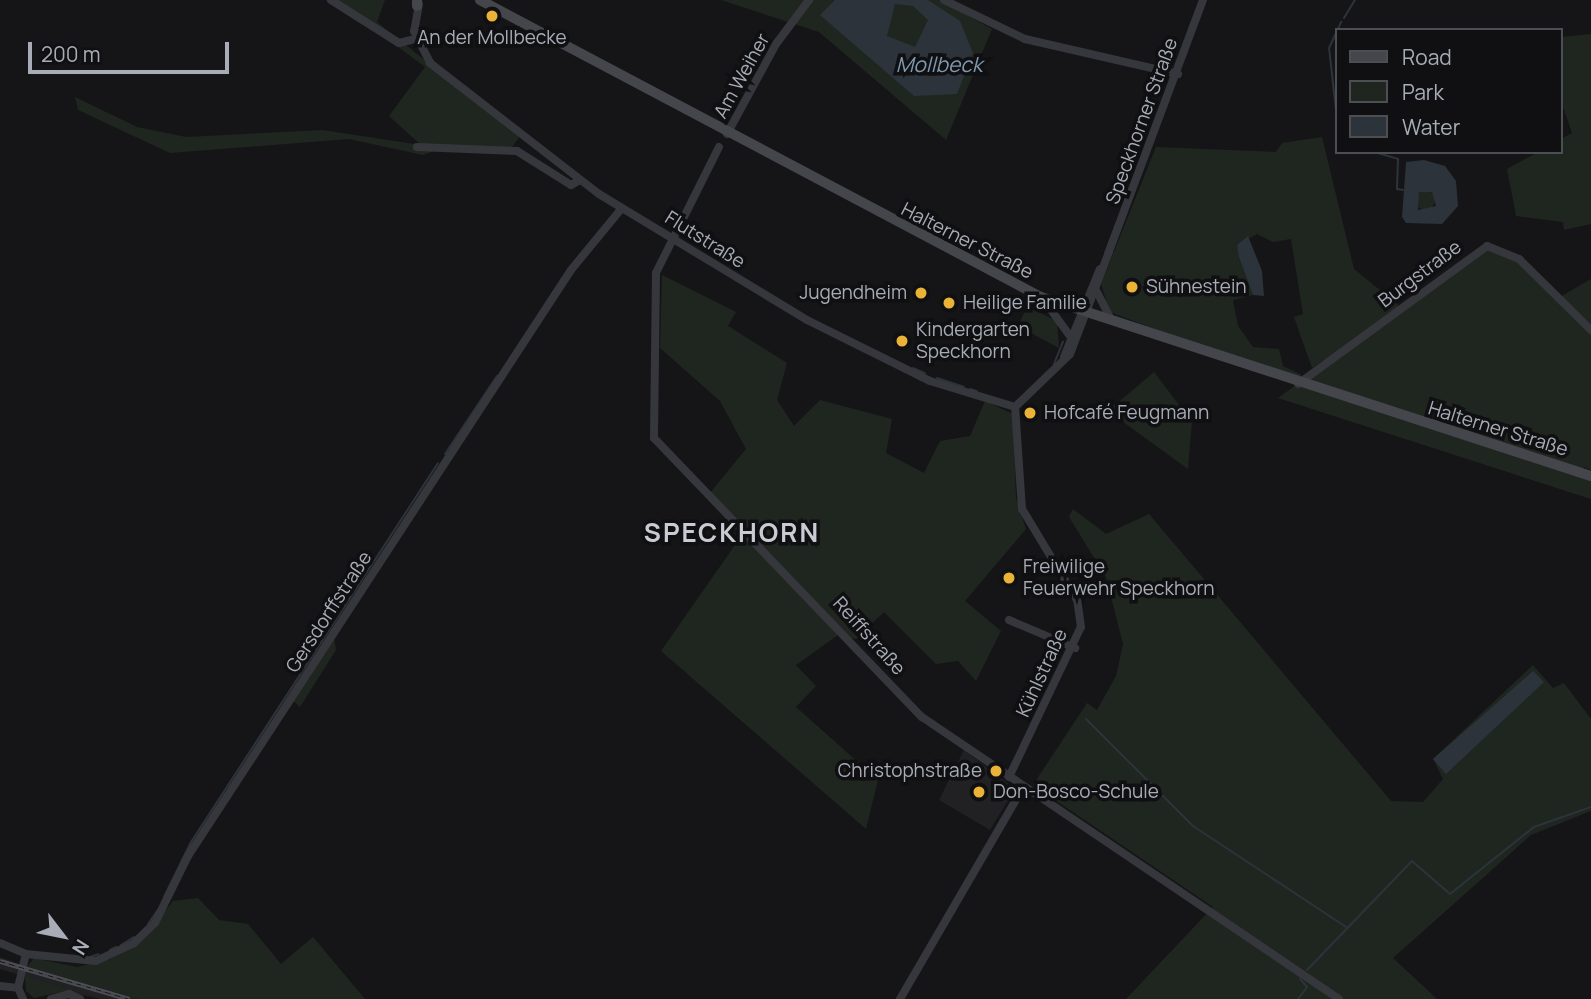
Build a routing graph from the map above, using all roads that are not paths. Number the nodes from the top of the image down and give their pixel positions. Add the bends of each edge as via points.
1 (331, 0) edge
2 (809, 0) edge
3 (944, 0) edge
4 (1203, 0) edge
5 (485, 1) edge
6 (418, 2) edge
7 (415, 40) junction
8 (1178, 74) junction
9 (729, 130) junction
10 (528, 136) junction
11 (719, 147) dead end
12 (417, 148) dead end
13 (517, 151) junction
14 (580, 180) junction
15 (622, 208) junction
16 (672, 237) junction
17 (1109, 252) junction
18 (1097, 292) junction
19 (1041, 297) junction
20 (1084, 314) junction
21 (1115, 325) junction
22 (1591, 330) edge
23 (1070, 336) junction
24 (1062, 363) junction
25 (1298, 385) junction
26 (1015, 407) junction
27 (1591, 476) edge
28 (1009, 620) dead end
29 (1075, 648) junction
30 (1009, 777) junction
31 (1024, 786) junction
32 (0, 943) edge
33 (26, 954) junction
34 (0, 986) edge
35 (18, 988) junction
36 (23, 999) edge
37 (51, 999) edge
38 (80, 999) edge
39 (900, 999) edge
40 (1339, 999) edge

1 - 7 street via 399,43
2 - 9 street, Am Weiher via 776,44
3 - 8 street via 1025,39
4 - 8 street, Speckhorner Straße
5 - 9 main road, Halterner Straße
6 - 7 street
7 - 10 street, Flutstraße via 430,63
8 - 17 street, Speckhorner Straße
9 - 19 main road, Halterner Straße
10 - 13 street
10 - 14 street, Flutstraße
11 - 16 street, Reiffstraße
12 - 13 street
13 - 14 street via 571,185
14 - 15 street, Flutstraße
15 - 16 street, Flutstraße
15 - 33 street, Gersdorffstraße via 571,270 188,856 155,923 134,943 96,961
16 - 26 street, Flutstraße via 807,320 930,381
16 - 30 street, Reiffstraße via 653,300 654,438 922,717
17 - 18 street, Speckhorner Straße
17 - 20 street, Speckhorner Straße
18 - 20 street, Speckhorner Straße
18 - 21 street
19 - 20 main road, Halterner Straße
19 - 23 street
20 - 21 main road, Halterner Straße
20 - 23 street
20 - 24 street
21 - 25 main road, Halterner Straße
22 - 25 street, Burgstraße via 1519,259 1487,246
23 - 24 street
24 - 26 street
25 - 27 main road, Halterner Straße
26 - 29 street, Kühlstraße via 1022,509 1077,600 1081,627
28 - 29 street
29 - 30 street, Kühlstraße
30 - 31 street, Reiffstraße
31 - 39 street
31 - 40 street, Reiffstraße
32 - 33 street, Gersdorffstraße
33 - 35 street
34 - 35 street
35 - 36 street
37 - 38 street via 69,994

